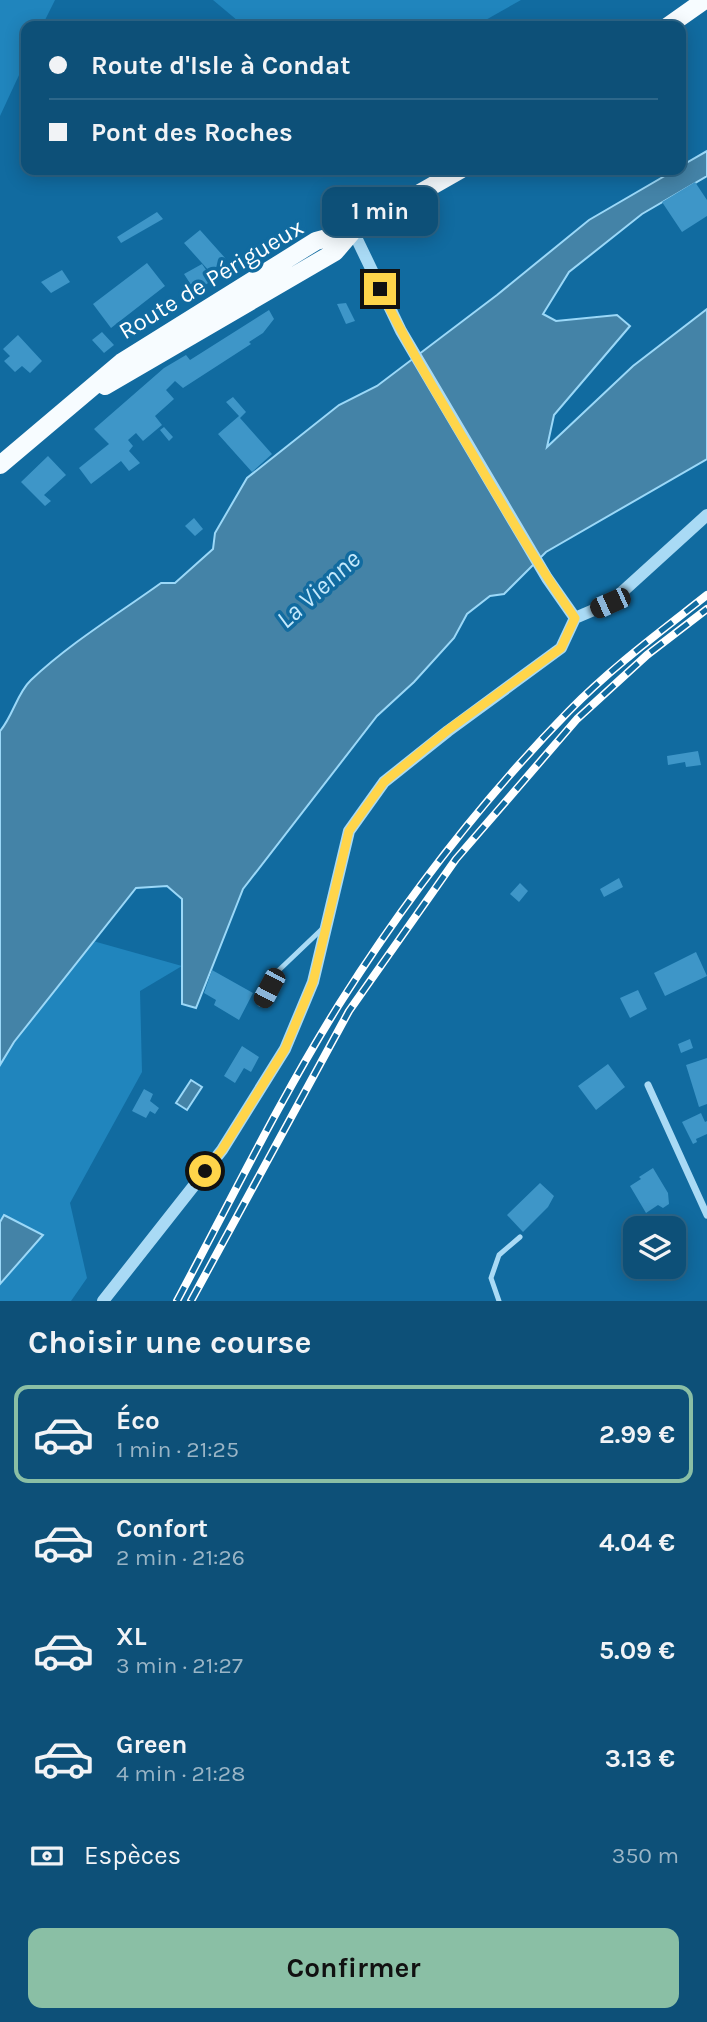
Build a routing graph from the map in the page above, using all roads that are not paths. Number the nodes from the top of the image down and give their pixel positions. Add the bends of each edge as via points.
1 (705, 0) edge
2 (675, 21) edge
3 (451, 175) edge
4 (353, 231) junction
5 (0, 464) edge
6 (707, 515) edge
7 (575, 618) junction
8 (326, 926) junction
9 (260, 1004) dead end
10 (648, 1085) dead end
11 (707, 1215) edge
12 (520, 1237) dead end
13 (103, 1301) edge
14 (499, 1301) edge

1 - 2 main road
3 - 4 main road, Route de Périgueux
4 - 5 main road, Route de Périgueux via 316,241 122,362
4 - 7 street via 401,331
6 - 7 street via 610,603
7 - 8 street via 561,648 384,782 349,831
8 - 9 lane via 278,971
8 - 13 street via 313,982 285,1049 222,1150
10 - 11 street
12 - 14 lane via 499,1255 491,1278

